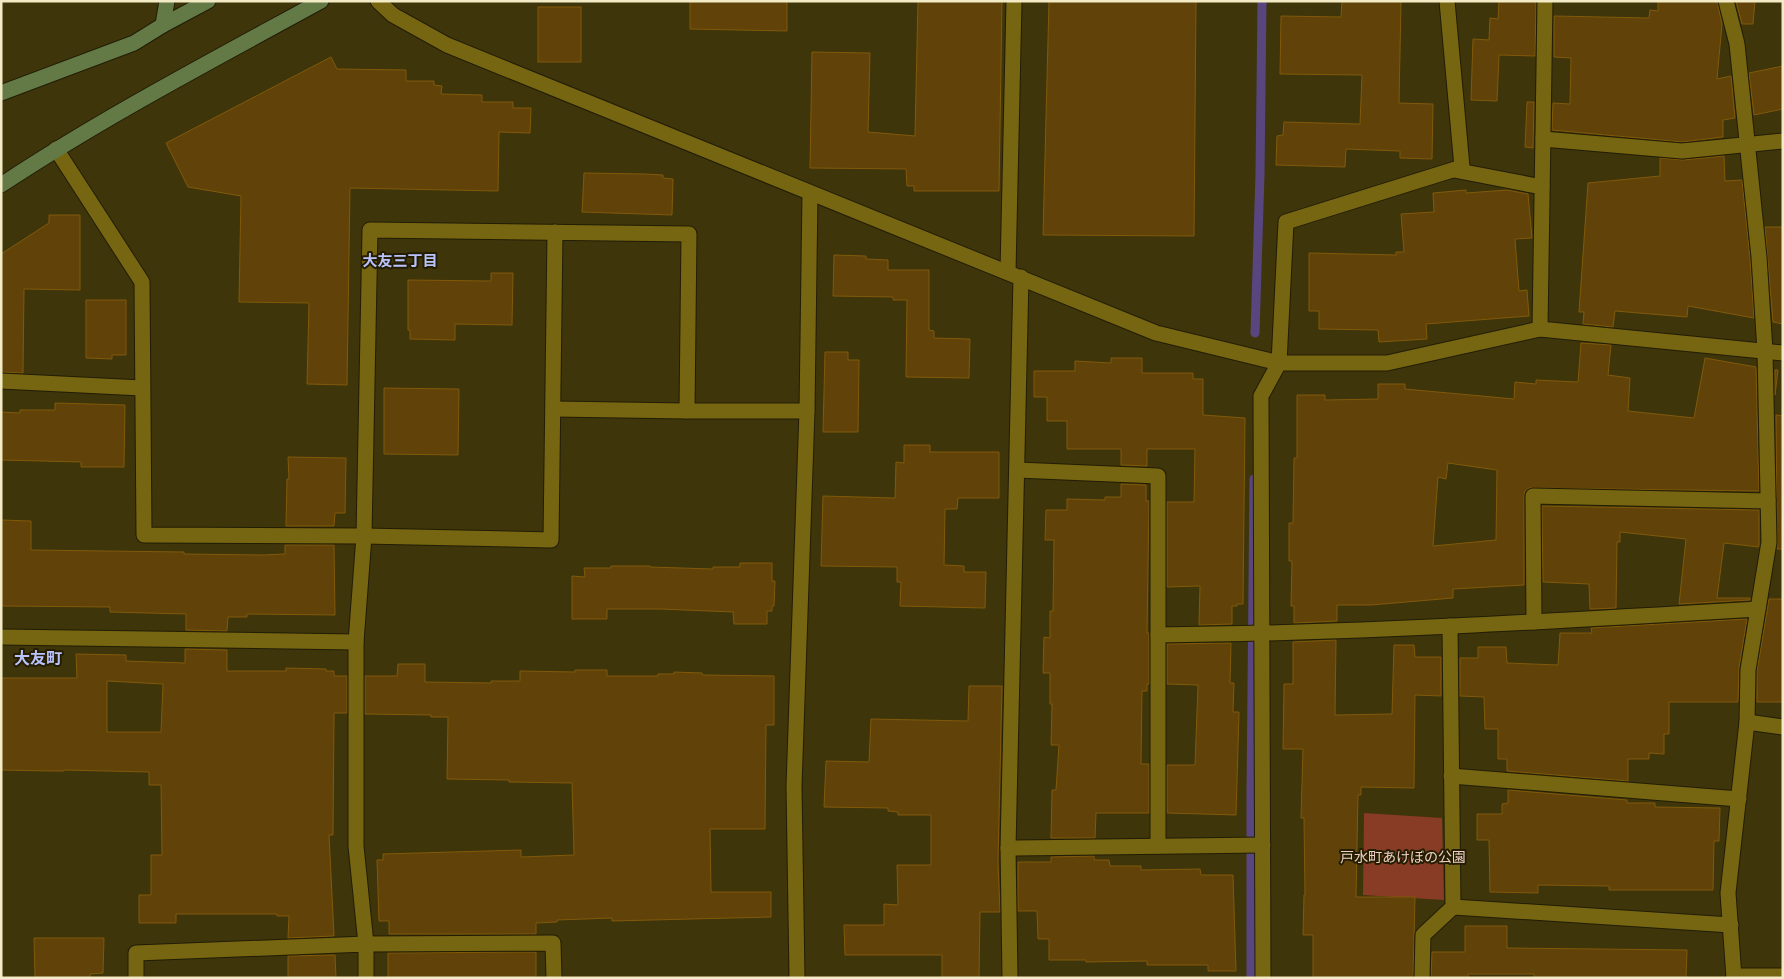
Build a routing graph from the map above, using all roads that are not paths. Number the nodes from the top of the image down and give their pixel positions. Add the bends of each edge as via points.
1 (166, 1) edge
2 (208, 1) edge
3 (321, 1) edge
4 (378, 1) edge
5 (1014, 1) edge
6 (1447, 1) edge
7 (1545, 1) edge
8 (1726, 1) edge
9 (163, 25) junction
10 (1, 93) edge
11 (1543, 139) junction
12 (1783, 141) edge
13 (1748, 145) junction
14 (56, 149) junction
15 (1454, 170) junction
16 (1, 185) edge
17 (1542, 187) junction
18 (810, 193) junction
19 (555, 232) junction
20 (1014, 275) junction
21 (1540, 329) junction
22 (1766, 351) junction
23 (1783, 353) edge
24 (1279, 364) junction
25 (1, 381) edge
26 (142, 388) junction
27 (554, 409) junction
28 (687, 411) junction
29 (807, 411) junction
30 (1017, 470) junction
31 (1768, 501) junction
32 (364, 536) junction
33 (1758, 609) junction
34 (1534, 622) junction
35 (1450, 626) junction
36 (1158, 634) junction
37 (1262, 634) junction
38 (1, 637) edge
39 (356, 642) junction
40 (1747, 722) junction
41 (1783, 727) edge
42 (1451, 776) junction
43 (1738, 799) junction
44 (1263, 845) junction
45 (1158, 846) junction
46 (1008, 848) junction
47 (1453, 907) junction
48 (1731, 925) junction
49 (366, 944) junction
50 (1783, 976) edge
51 (1734, 977) edge
52 (136, 978) edge
53 (366, 978) edge
54 (554, 978) edge
55 (797, 978) edge
56 (1010, 978) edge
57 (1264, 978) edge
58 (1422, 978) edge

1 - 9 street
2 - 9 street
3 - 14 street
4 - 18 street via 393,15 447,45
5 - 20 street
6 - 15 street via 1462,167
7 - 11 street
8 - 13 street via 1737,44
9 - 10 street via 134,43
11 - 13 street via 1682,151
11 - 17 street
12 - 13 street
13 - 22 street
14 - 16 street
14 - 26 street via 142,282
15 - 17 street
15 - 24 street via 1286,222
17 - 21 street
18 - 20 street
18 - 29 street
19 - 27 street
19 - 28 street via 689,234
19 - 32 street via 370,230
20 - 24 street via 1156,333
20 - 30 street
21 - 22 street
21 - 24 street via 1386,363
22 - 23 street
22 - 31 street
24 - 37 street via 1261,396
25 - 26 street
26 - 32 street via 144,535
27 - 28 street
27 - 32 street via 551,540
28 - 29 street
29 - 55 street via 794,786
30 - 36 street via 1158,476
30 - 46 street
31 - 33 street via 1769,542
31 - 34 street via 1533,496
32 - 39 street
33 - 34 street
33 - 40 street via 1748,670
34 - 35 street
35 - 37 street
35 - 42 street
36 - 37 street
36 - 45 street
37 - 44 street
38 - 39 street
39 - 49 street via 356,846
40 - 41 street
40 - 43 street
42 - 43 street
42 - 47 street
43 - 48 street via 1728,893
44 - 45 street
44 - 57 street
45 - 46 street
46 - 56 street
47 - 48 street
47 - 58 street via 1423,934
48 - 51 street
49 - 52 street via 136,953
49 - 53 street
49 - 54 street via 553,943
50 - 51 street

